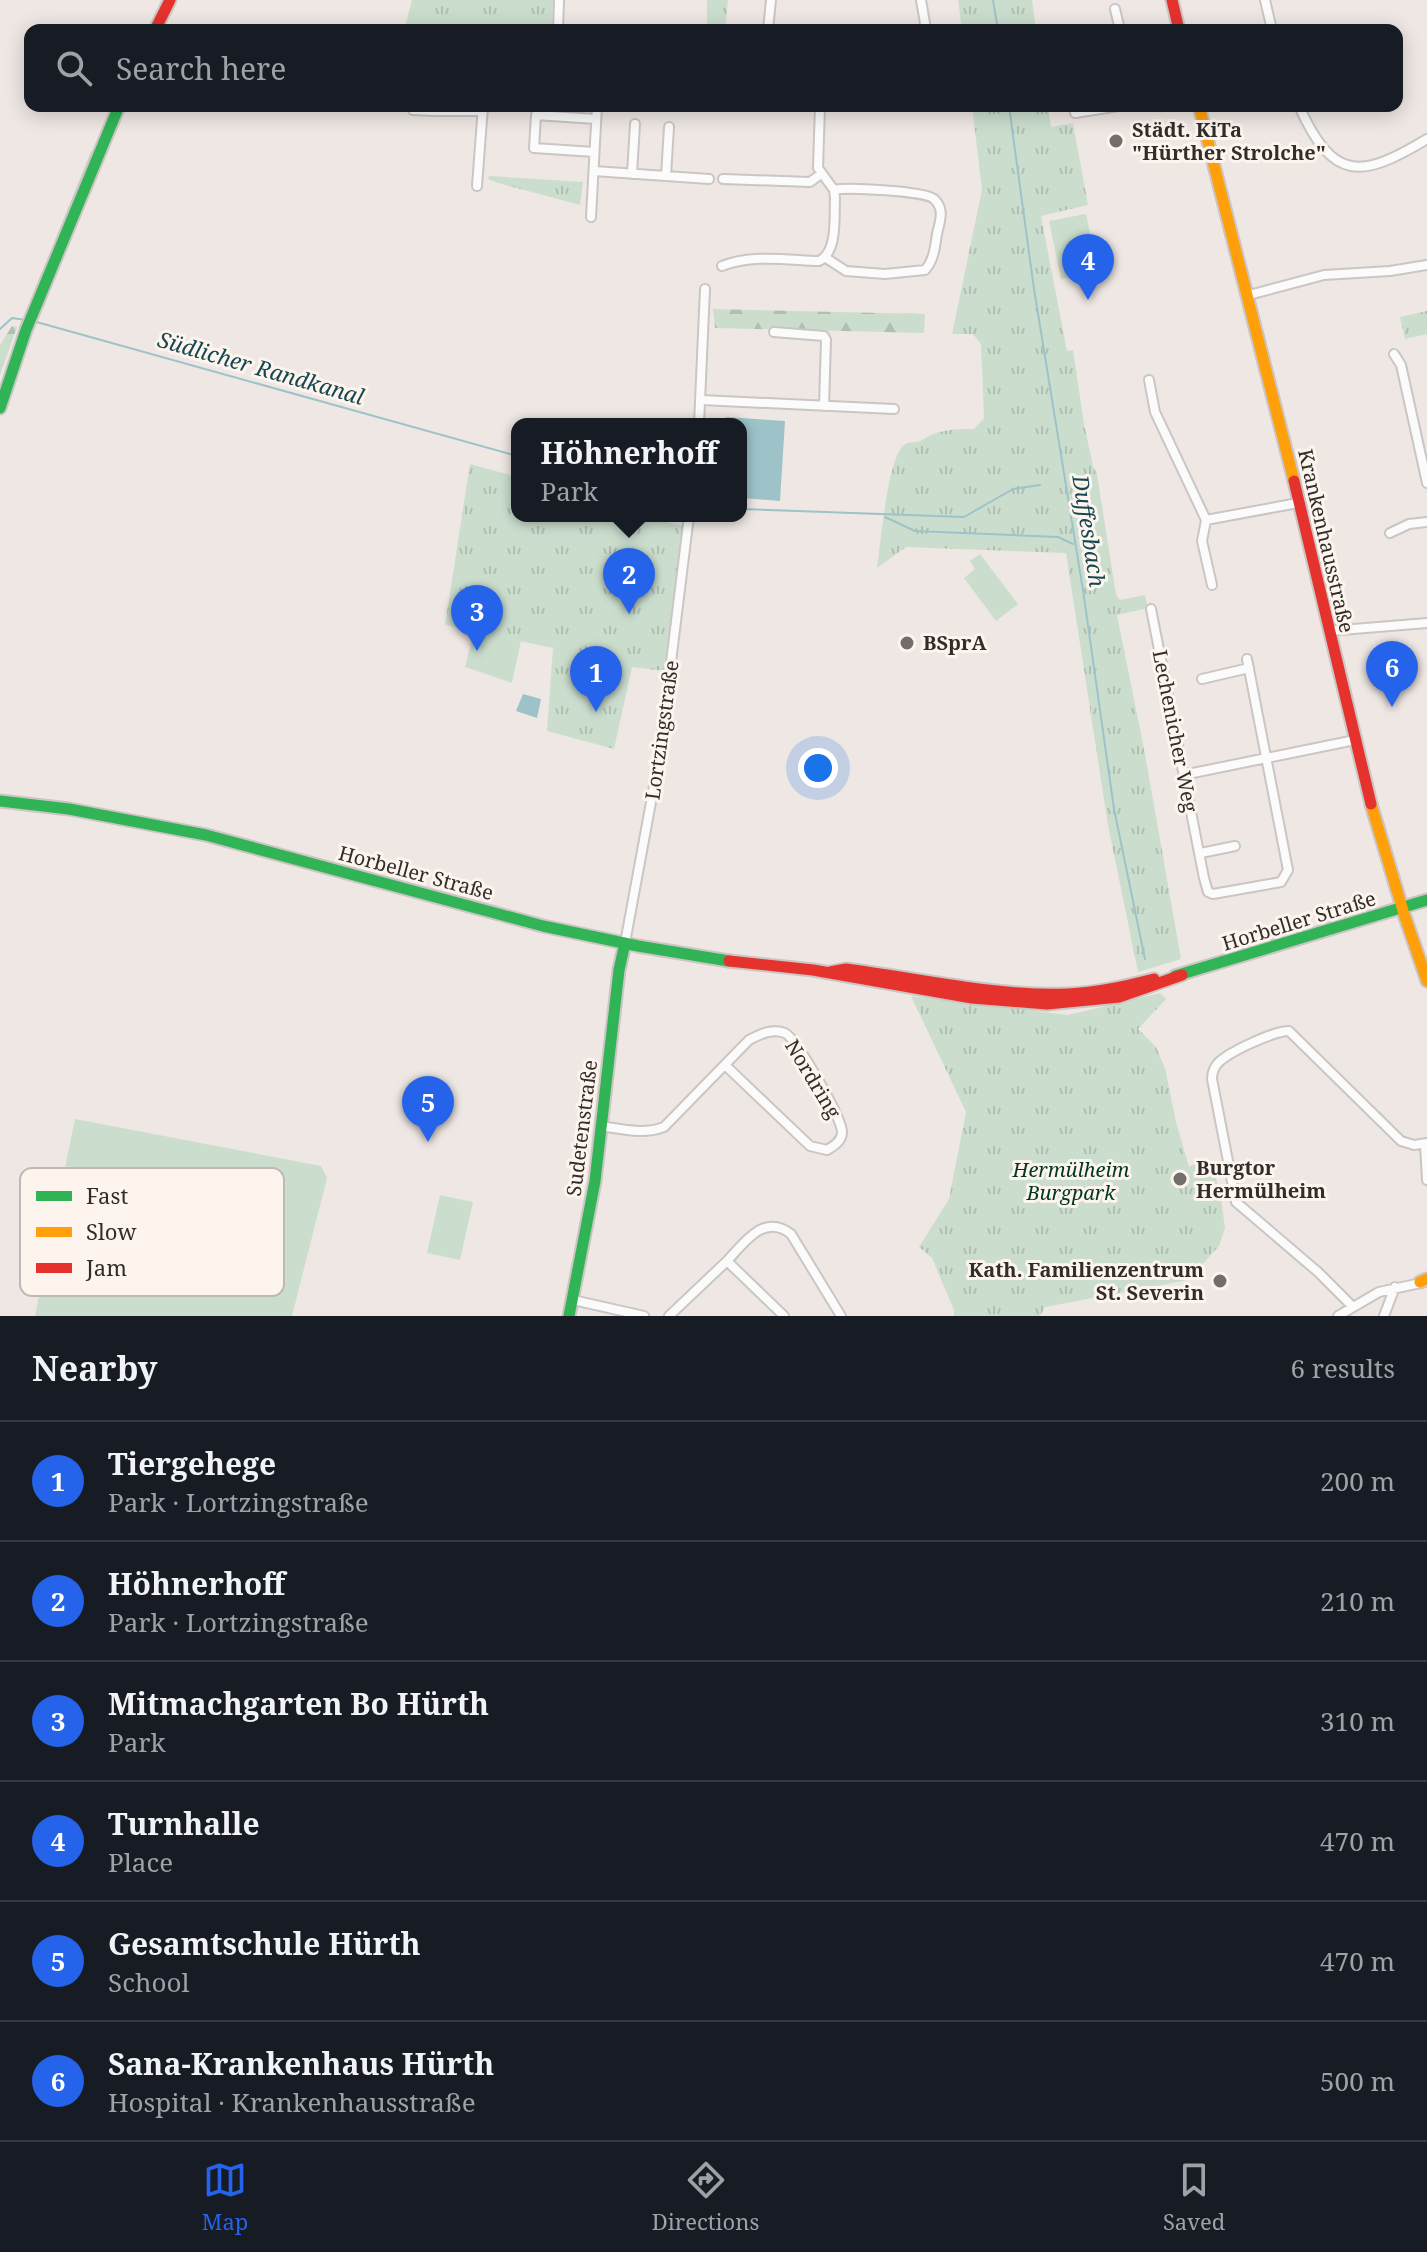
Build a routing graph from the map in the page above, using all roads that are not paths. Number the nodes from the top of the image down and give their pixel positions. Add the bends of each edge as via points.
1 (170, 0) edge
2 (559, 0) edge
3 (771, 0) edge
4 (921, 0) edge
5 (1172, 0) edge
6 (1265, 0) edge
7 (1273, 0) edge
8 (1115, 9) dead end
9 (158, 24) edge
10 (558, 24) edge
11 (769, 24) edge
12 (925, 24) edge
13 (1119, 24) edge
14 (1178, 24) edge
15 (1271, 24) edge
16 (116, 112) edge
17 (483, 112) edge
18 (597, 112) edge
19 (820, 112) edge
20 (1200, 112) edge
21 (1302, 112) edge
22 (596, 119) junction
23 (635, 124) dead end
24 (669, 127) dead end
25 (1427, 139) edge
26 (594, 152) junction
27 (594, 171) junction
28 (632, 174) junction
29 (821, 174) junction
30 (666, 176) junction
31 (709, 179) dead end
32 (723, 179) dead end
33 (477, 186) dead end
34 (834, 190) junction
35 (591, 217) dead end
36 (826, 258) junction
37 (1427, 265) edge
38 (722, 266) dead end
39 (705, 289) dead end
40 (1249, 295) junction
41 (774, 332) dead end
42 (1394, 354) dead end
43 (1149, 380) dead end
44 (701, 400) junction
45 (824, 406) junction
46 (0, 408) edge
47 (894, 409) dead end
48 (700, 418) edge
49 (1427, 483) edge
50 (1298, 503) junction
51 (1206, 520) junction
52 (688, 522) edge
53 (1427, 522) edge
54 (1390, 533) dead end
55 (1212, 585) dead end
56 (1151, 609) dead end
57 (1427, 623) edge
58 (1329, 631) junction
59 (1202, 679) dead end
60 (1355, 740) junction
61 (1268, 758) junction
62 (1183, 775) junction
63 (0, 801) edge
64 (1235, 846) dead end
65 (1201, 853) junction
66 (1427, 900) edge
67 (1402, 908) junction
68 (625, 943) junction
69 (1427, 981) edge
70 (725, 1065) junction
71 (601, 1126) junction
72 (1426, 1144) edge
73 (1427, 1180) edge
74 (727, 1261) junction
75 (1425, 1281) edge
76 (1395, 1287) junction
77 (573, 1300) junction
78 (1352, 1306) junction
79 (569, 1316) edge
80 (644, 1316) edge
81 (669, 1316) edge
82 (784, 1316) edge
83 (841, 1316) edge
84 (1338, 1316) edge
85 (1384, 1316) edge

1 - 9 street
2 - 10 street
3 - 11 street
4 - 12 street
5 - 14 street
6 - 7 street
6 - 15 street
8 - 13 street
16 - 46 street via 26,330
17 - 33 street
18 - 22 street
19 - 29 street
20 - 40 street, Krankenhausstraße
21 - 25 street via 1328,154 1356,167 1390,161
22 - 26 street
22 - 26 street via 536,115 534,148
23 - 28 street
24 - 30 street
26 - 27 street
27 - 28 street
27 - 35 street
28 - 30 street
29 - 32 street via 810,182
29 - 34 street
30 - 31 street
34 - 36 street via 831,250
34 - 36 street via 925,193 942,215 925,270 846,271
36 - 38 street via 755,259
37 - 40 street via 1324,275
39 - 44 street
40 - 50 street, Krankenhausstraße
41 - 45 street via 824,336
42 - 49 street via 1401,365
43 - 51 street via 1155,412
44 - 45 street
44 - 48 street
45 - 47 street
50 - 51 street
50 - 58 street, Krankenhausstraße
51 - 55 street via 1202,541
52 - 68 street, Lortzingstraße via 659,759
53 - 54 street
56 - 62 street, Lechenicher Weg
57 - 58 street
58 - 60 street, Krankenhausstraße
59 - 61 street via 1248,663
60 - 61 street
60 - 67 street, Krankenhausstraße
61 - 62 street
61 - 65 street, Lechenicher Weg via 1285,877 1213,894 1208,892
62 - 65 street, Lechenicher Weg
63 - 68 street, Horbeller Straße via 87,810 191,831 542,926
64 - 65 street
66 - 67 street, Horbeller Straße
67 - 68 street, Horbeller Straße via 1118,997 1049,1004 965,996
67 - 69 street, Krankenhausstraße
68 - 71 street, Sudetenstraße
70 - 70 street, Nordring via 810,1146 827,1150 842,1136 834,1110 790,1036 760,1034
70 - 71 street, Nordring via 664,1127 641,1132
71 - 77 street, Sudetenstraße
72 - 73 street
72 - 78 street via 1401,1141 1289,1031 1274,1033 1215,1067 1212,1079 1236,1202
74 - 81 street
74 - 82 street
74 - 83 street via 756,1231 778,1226 791,1234
75 - 76 street
76 - 78 street
76 - 85 street
77 - 79 street, Sudetenstraße
77 - 80 street
78 - 84 street

